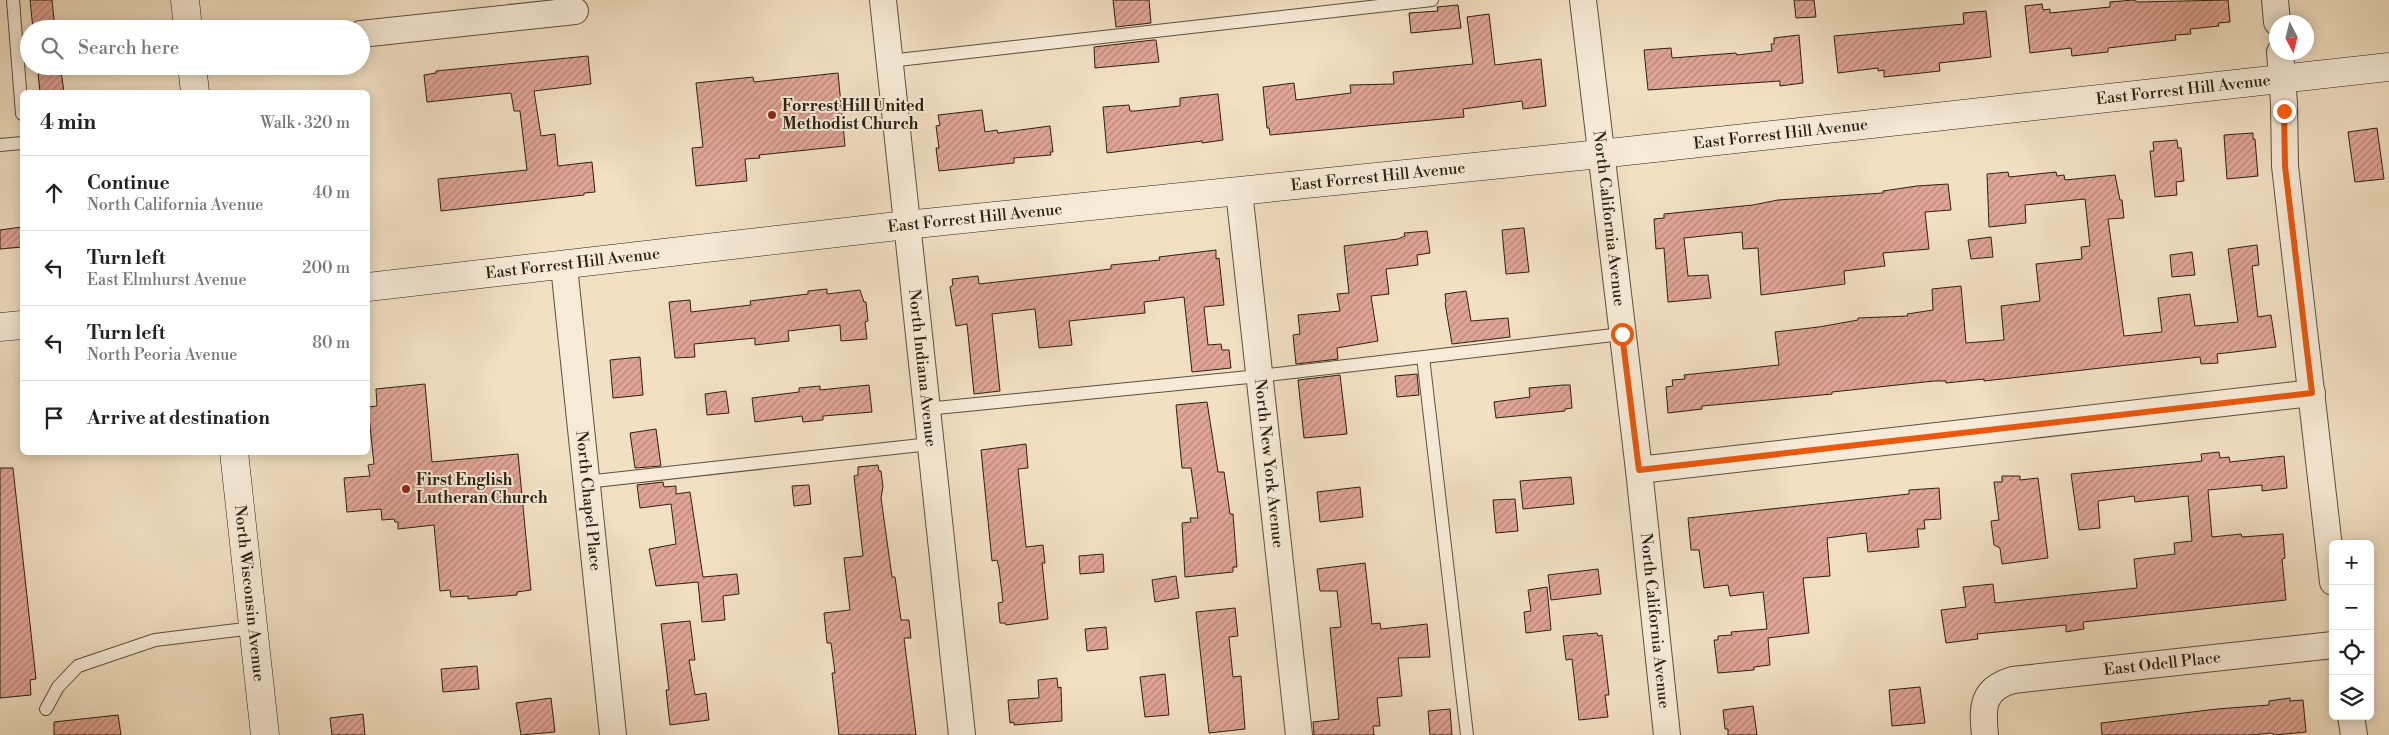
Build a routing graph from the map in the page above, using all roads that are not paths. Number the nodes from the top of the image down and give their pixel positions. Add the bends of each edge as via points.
1 (13, 0) edge
2 (185, 0) edge
3 (883, 0) edge
4 (1432, 0) edge
5 (1583, 0) edge
6 (2275, 0) edge
7 (575, 11) dead end
8 (2276, 15) edge
9 (187, 20) edge
10 (370, 33) edge
11 (889, 61) junction
12 (2282, 66) edge
13 (2389, 67) edge
14 (193, 75) edge
15 (20, 90) edge
16 (195, 90) edge
17 (20, 143) edge
18 (0, 145) edge
19 (1600, 154) junction
20 (1239, 191) junction
21 (906, 225) junction
22 (564, 266) junction
23 (370, 288) edge
24 (20, 325) edge
25 (0, 327) edge
26 (1622, 334) junction
27 (1423, 357) junction
28 (1260, 376) junction
29 (2312, 393) junction
30 (926, 409) junction
31 (930, 444) junction
32 (234, 455) edge
33 (1639, 470) junction
34 (586, 482) junction
35 (2329, 546) edge
36 (253, 628) junction
37 (2329, 645) edge
38 (46, 709) dead end
39 (2352, 720) edge
40 (265, 735) edge
41 (614, 735) edge
42 (962, 735) edge
43 (1299, 735) edge
44 (1467, 735) edge
45 (1667, 735) edge
46 (1985, 735) edge
47 (2354, 735) edge

1 - 15 lane
2 - 9 main road
3 - 11 street, North Indiana Avenue
4 - 11 lane
5 - 19 street, North California Avenue
6 - 8 street
7 - 10 street
11 - 21 street, North Indiana Avenue
12 - 13 main road, East Forrest Hill Avenue
12 - 19 main road, East Forrest Hill Avenue
12 - 29 street via 2284,160
14 - 16 main road
17 - 18 lane
19 - 20 main road, East Forrest Hill Avenue
19 - 26 street, North California Avenue
20 - 21 main road, East Forrest Hill Avenue
20 - 28 street, North New York Avenue
21 - 22 main road, East Forrest Hill Avenue
21 - 30 street, North Indiana Avenue
22 - 23 main road, East Forrest Hill Avenue
22 - 34 street, North Chapel Place
24 - 25 main road
26 - 27 lane
26 - 33 street, North California Avenue
27 - 28 lane
27 - 44 lane
28 - 30 lane
28 - 43 street, North New York Avenue
29 - 33 street
29 - 35 street
30 - 31 street, North Indiana Avenue
31 - 34 lane
31 - 42 street, North Indiana Avenue
32 - 36 main road, North Wisconsin Avenue
33 - 45 street, North California Avenue
34 - 41 street, North Chapel Place
36 - 38 lane via 155,640 78,666 58,687
36 - 40 main road, North Wisconsin Avenue
37 - 46 street, East Odell Place via 2020,678 2002,684 1985,700
39 - 47 street

